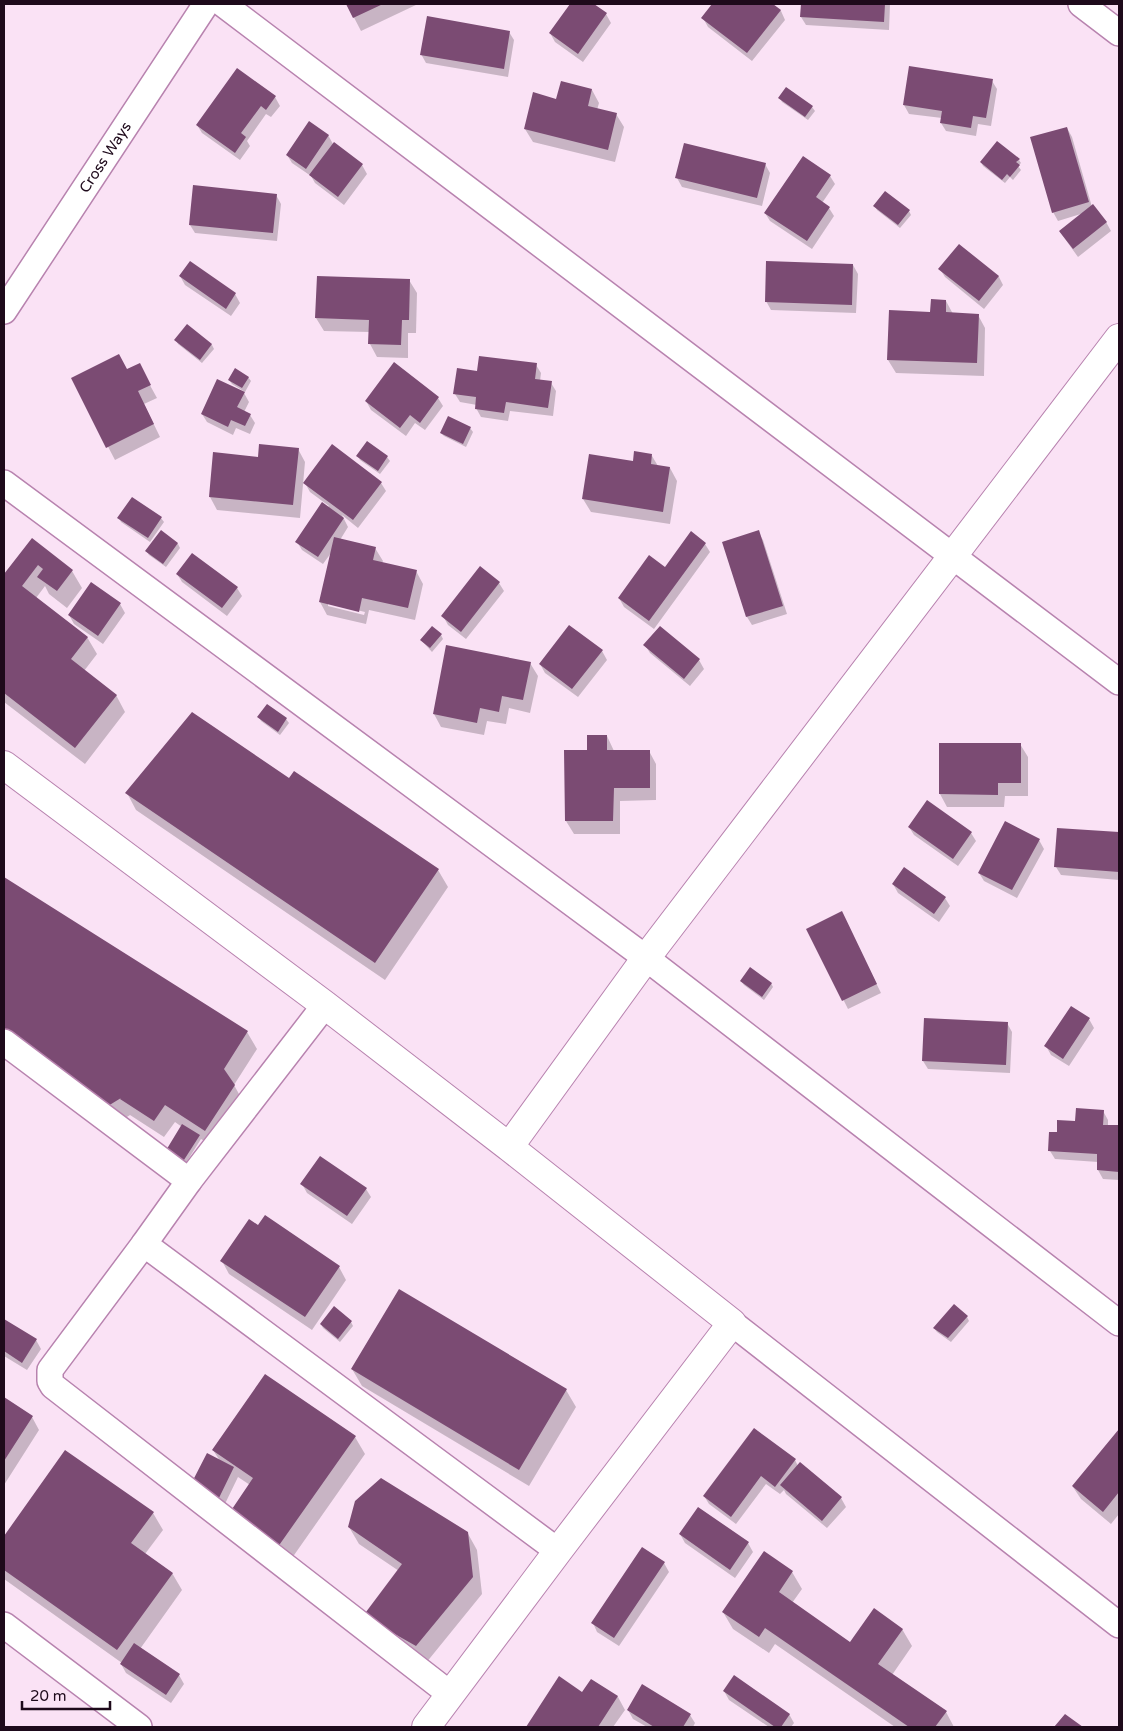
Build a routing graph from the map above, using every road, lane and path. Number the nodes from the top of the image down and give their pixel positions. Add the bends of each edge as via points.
1 (206, 4) edge
2 (223, 4) edge
3 (1081, 4) edge
4 (1119, 33) edge
5 (4, 311) edge
6 (1119, 338) edge
7 (4, 483) edge
8 (953, 556) junction
9 (1119, 682) edge
10 (4, 764) edge
11 (646, 958) junction
12 (325, 1005) junction
13 (4, 1042) edge
14 (509, 1146) junction
15 (188, 1181) junction
16 (144, 1244) junction
17 (732, 1323) junction
18 (1119, 1323) edge
19 (558, 1551) junction
20 (4, 1625) edge
21 (1119, 1625) edge
22 (450, 1694) junction
23 (139, 1727) edge
24 (426, 1727) edge

1 - 5 street, Cross Ways
2 - 8 street
3 - 4 street
6 - 8 street
7 - 11 street
8 - 9 street
8 - 11 street
10 - 12 street
11 - 14 street
11 - 18 street
12 - 14 street
12 - 15 street
13 - 15 street
14 - 17 street
15 - 16 street
16 - 19 street
16 - 22 street via 50,1370 53,1386
17 - 19 street
17 - 21 street
19 - 22 street
20 - 23 street
22 - 24 street

